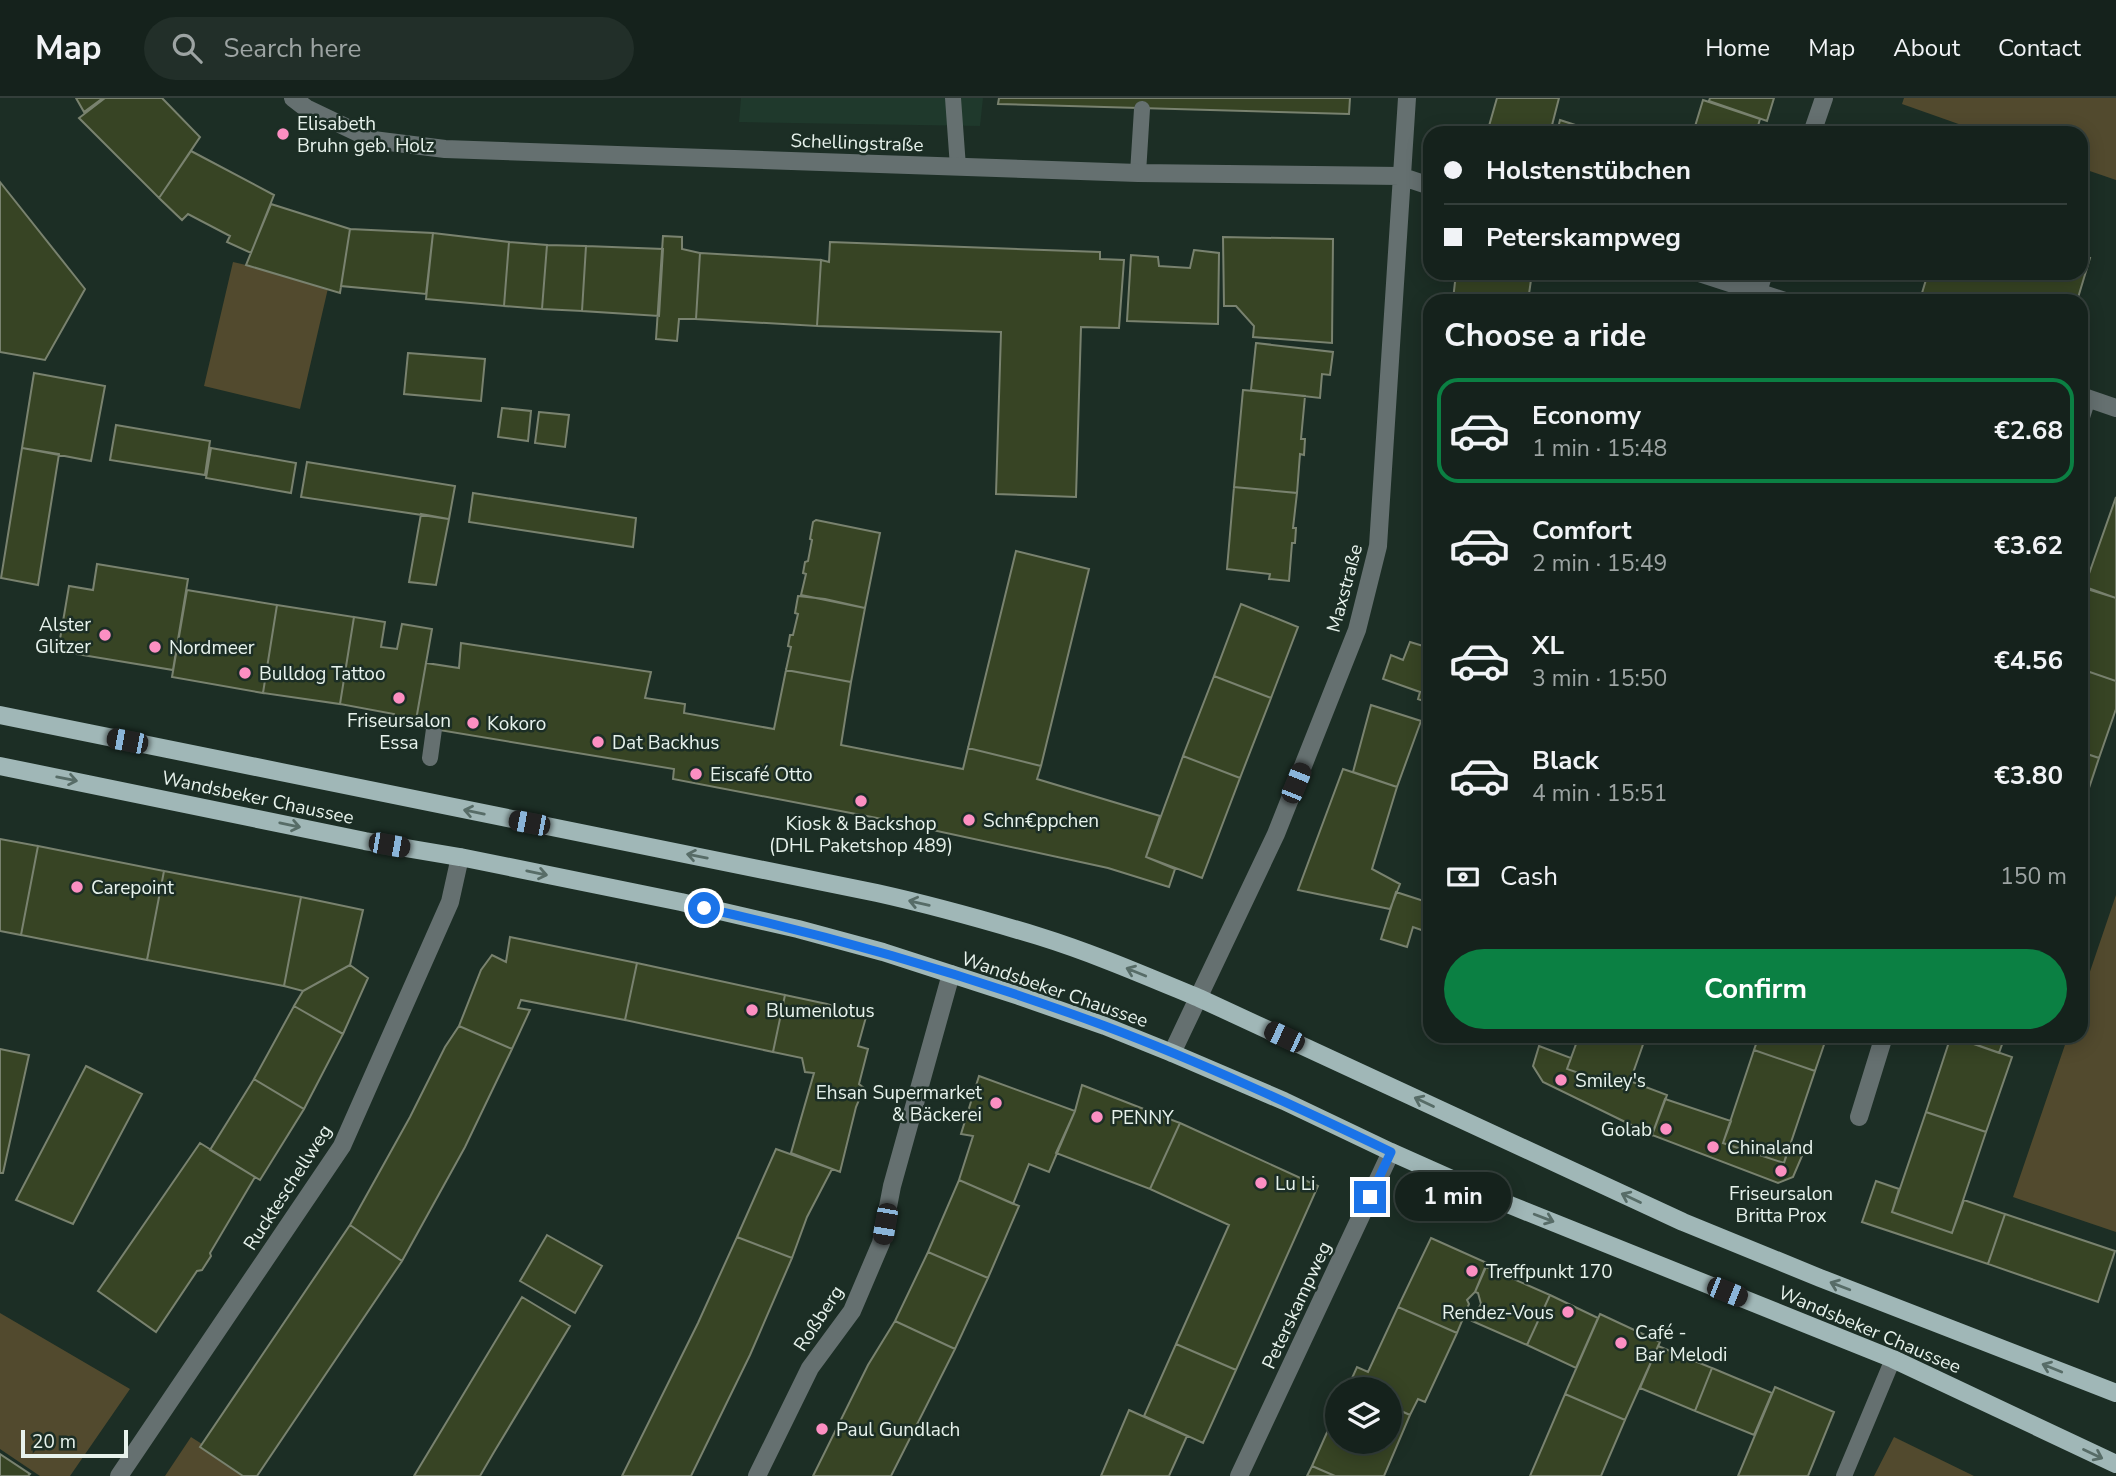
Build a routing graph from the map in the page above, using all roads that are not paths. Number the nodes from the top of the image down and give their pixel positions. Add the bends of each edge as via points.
1 (293, 98) edge
2 (953, 98) edge
3 (1407, 98) edge
4 (1824, 98) edge
5 (1142, 109) dead end
6 (1814, 126) edge
7 (958, 167) junction
8 (1138, 173) junction
9 (1401, 176) junction
10 (1423, 184) edge
11 (1716, 280) edge
12 (1749, 294) edge
13 (2088, 398) edge
14 (2116, 408) edge
15 (0, 715) edge
16 (434, 729) dead end
17 (430, 758) dead end
18 (0, 766) edge
19 (460, 858) junction
20 (951, 974) junction
21 (1199, 998) junction
22 (1882, 1043) edge
23 (1172, 1053) junction
24 (1859, 1116) dead end
25 (1391, 1152) junction
26 (1893, 1359) junction
27 (2116, 1393) edge
28 (2116, 1464) edge
29 (119, 1476) edge
30 (757, 1476) edge
31 (1239, 1476) edge
32 (1844, 1476) edge

1 - 7 street, Schellingstraße via 373,140 445,149
2 - 7 lane
3 - 9 street, Maxstraße
4 - 6 street
5 - 8 lane
7 - 8 street, Schellingstraße
8 - 9 street, Schellingstraße
9 - 10 street, Schellingstraße
9 - 21 street, Maxstraße via 1378,546 1357,630 1276,834
11 - 12 street
13 - 14 street
21 -> 15 main road, Wandsbeker Chaussee via 1040,937 923,903
16 - 17 lane
18 -> 19 main road, Wandsbeker Chaussee
19 -> 20 main road, Wandsbeker Chaussee via 797,929
19 - 29 street, Ruckteschellweg via 450,902 342,1146
20 - 23 main road, Wandsbeker Chaussee
20 - 30 street, Roßberg via 892,1186 881,1243 852,1311 810,1368
21 - 23 street, Maxstraße
27 -> 21 main road, Wandsbeker Chaussee via 1683,1222
22 - 24 street
23 - 25 main road, Wandsbeker Chaussee
25 -> 26 main road, Wandsbeker Chaussee via 1510,1205
25 - 31 street, Peterskampweg
26 -> 28 main road, Wandsbeker Chaussee
26 - 32 lane

